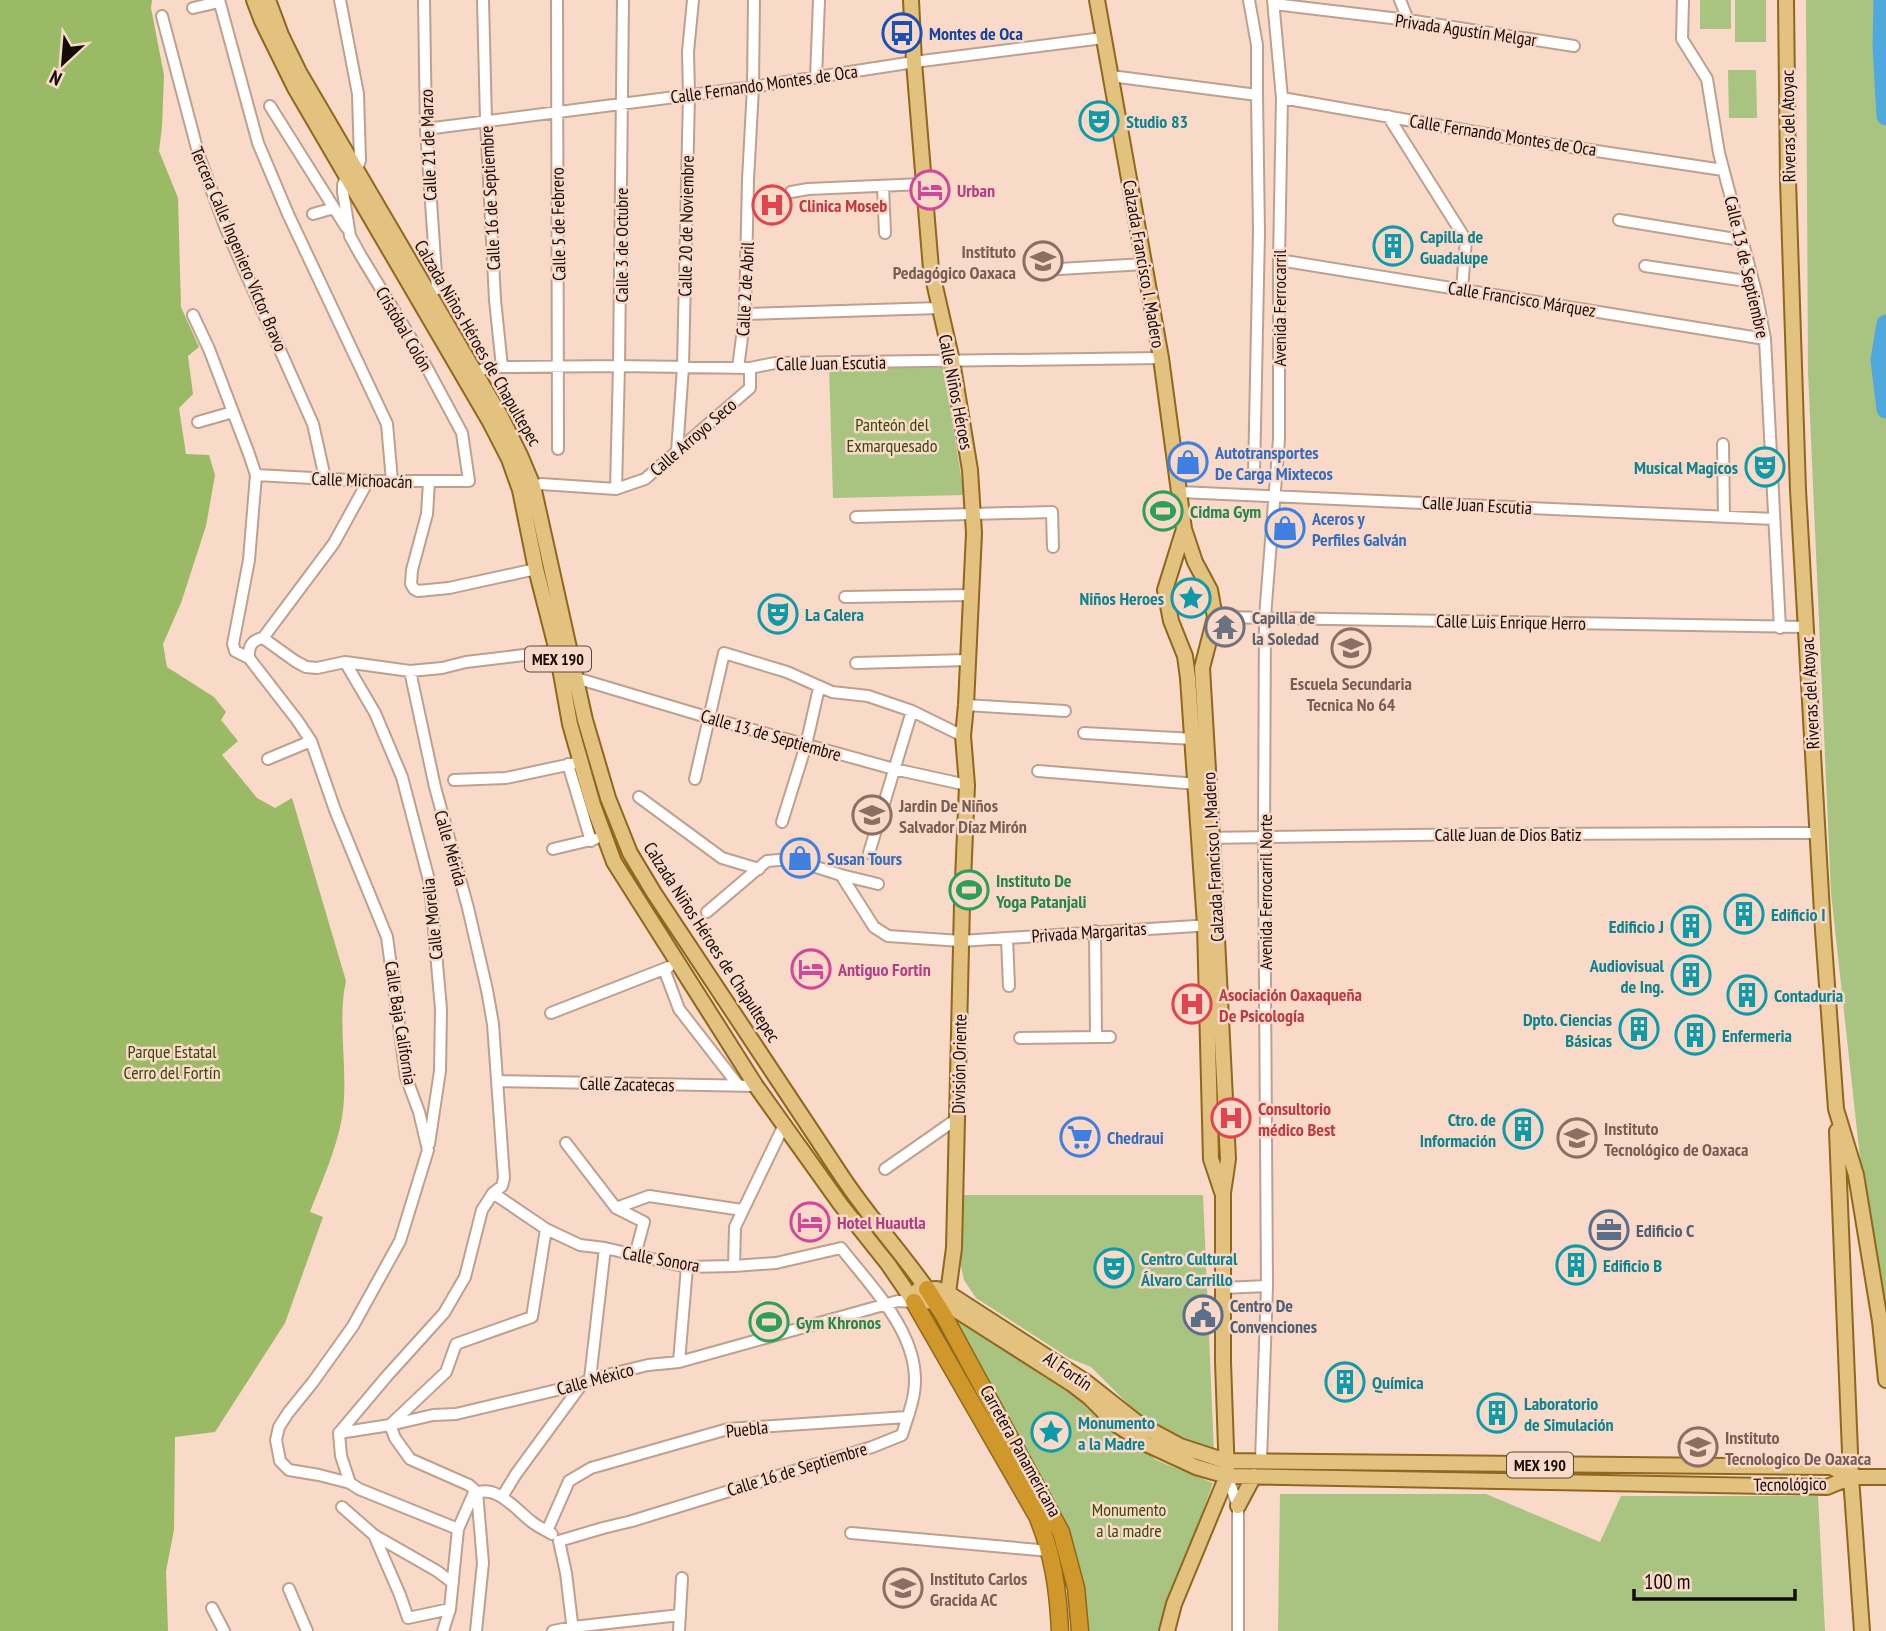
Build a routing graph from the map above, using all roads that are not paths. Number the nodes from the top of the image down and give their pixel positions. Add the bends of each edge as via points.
1 (254, 0) edge
2 (268, 0) edge
3 (340, 0) edge
4 (424, 0) edge
5 (483, 0) edge
6 (557, 0) edge
7 (623, 0) edge
8 (693, 0) edge
9 (754, 0) edge
10 (818, 0) edge
11 (911, 0) edge
12 (1097, 0) edge
13 (1249, 0) edge
14 (1400, 0) edge
15 (1683, 0) edge
16 (1786, 0) edge
17 (216, 1) edge
18 (1274, 2) edge
19 (193, 8) dead end
20 (162, 16) dead end
21 (1408, 20) junction
22 (1103, 38) junction
23 (1574, 46) dead end
24 (914, 62) junction
25 (1111, 76) junction
26 (816, 78) junction
27 (753, 87) junction
28 (689, 94) junction
29 (1257, 95) junction
30 (1282, 98) junction
31 (622, 103) junction
32 (270, 106) dead end
33 (556, 111) junction
34 (1388, 116) junction
35 (486, 120) junction
36 (426, 129) junction
37 (1723, 170) junction
38 (351, 173) junction
39 (923, 184) junction
40 (883, 186) junction
41 (791, 192) dead end
42 (334, 208) junction
43 (313, 214) dead end
44 (1619, 220) dead end
45 (884, 233) dead end
46 (350, 236) junction
47 (1741, 240) junction
48 (1279, 260) junction
49 (1145, 264) junction
50 (1646, 266) dead end
51 (1042, 270) dead end
52 (1753, 282) junction
53 (436, 289) dead end
54 (1462, 289) junction
55 (939, 308) junction
56 (746, 314) junction
57 (193, 315) dead end
58 (1765, 340) junction
59 (1161, 358) junction
60 (951, 361) junction
61 (619, 366) junction
62 (502, 367) junction
63 (559, 367) junction
64 (683, 367) junction
65 (738, 368) junction
66 (750, 368) junction
67 (475, 373) junction
68 (233, 412) junction
69 (198, 422) dead end
70 (1723, 444) dead end
71 (558, 449) dead end
72 (677, 452) junction
73 (1254, 474) dead end
74 (256, 475) junction
75 (325, 478) junction
76 (368, 481) junction
77 (391, 481) junction
78 (470, 481) joint
79 (429, 482) junction
80 (533, 486) junction
81 (616, 489) junction
82 (1180, 492) junction
83 (1273, 497) junction
84 (973, 513) junction
85 (1724, 516) junction
86 (856, 517) dead end
87 (1774, 519) junction
88 (1184, 529) junction
89 (1053, 547) dead end
90 (536, 569) junction
91 (971, 595) junction
92 (845, 597) dead end
93 (1215, 617) junction
94 (1265, 617) junction
95 (1807, 627) junction
96 (1780, 628) junction
97 (263, 638) junction
98 (557, 650) junction
99 (1185, 656) junction
100 (1205, 656) junction
101 (249, 658) junction
102 (968, 660) junction
103 (345, 662) junction
104 (856, 663) dead end
105 (410, 671) junction
106 (576, 678) junction
107 (819, 688) junction
108 (966, 705) junction
109 (912, 711) junction
110 (1065, 711) dead end
111 (710, 718) junction
112 (1084, 733) dead end
113 (963, 736) junction
114 (1194, 739) junction
115 (311, 741) junction
116 (806, 745) junction
117 (268, 759) dead end
118 (574, 763) junction
119 (894, 769) junction
120 (1038, 771) dead end
121 (695, 779) dead end
122 (454, 780) dead end
123 (1197, 784) junction
124 (967, 785) junction
125 (639, 797) dead end
126 (782, 822) dead end
127 (1817, 833) junction
128 (1264, 837) junction
129 (598, 838) junction
130 (1206, 838) junction
131 (553, 849) dead end
132 (869, 853) dead end
133 (759, 869) junction
134 (841, 875) junction
135 (878, 884) dead end
136 (707, 912) dead end
137 (1211, 925) junction
138 (1095, 931) junction
139 (1007, 938) junction
140 (961, 941) junction
141 (679, 964) junction
142 (664, 969) junction
143 (1009, 986) dead end
144 (551, 1013) dead end
145 (1096, 1037) junction
146 (1110, 1037) dead end
147 (1020, 1038) dead end
148 (498, 1081) junction
149 (738, 1086) junction
150 (756, 1086) junction
151 (1836, 1109) junction
152 (958, 1118) junction
153 (784, 1125) junction
154 (566, 1143) dead end
155 (428, 1150) junction
156 (885, 1169) dead end
157 (493, 1193) junction
158 (616, 1208) junction
159 (742, 1210) junction
160 (546, 1229) junction
161 (605, 1248) junction
162 (841, 1248) joint
163 (635, 1255) junction
164 (734, 1266) junction
165 (687, 1267) junction
166 (1267, 1286) junction
167 (1223, 1288) junction
168 (907, 1298) junction
169 (940, 1300) junction
170 (886, 1304) junction
171 (939, 1342) junction
172 (680, 1362) junction
173 (1886, 1380) edge
174 (586, 1381) junction
175 (907, 1417) junction
176 (390, 1425) junction
177 (339, 1433) junction
178 (1261, 1461) junction
179 (1438, 1464) junction
180 (1670, 1466) junction
181 (1226, 1469) junction
182 (1254, 1476) junction
183 (1852, 1477) junction
184 (1886, 1477) edge
185 (1439, 1480) junction
186 (350, 1483) junction
187 (1670, 1484) junction
188 (477, 1492) junction
189 (502, 1497) junction
190 (1238, 1506) junction
191 (342, 1507) dead end
192 (458, 1529) junction
193 (547, 1531) junction
194 (851, 1533) dead end
195 (374, 1535) junction
196 (559, 1541) junction
197 (1050, 1551) junction
198 (682, 1578) dead end
199 (453, 1583) junction
200 (289, 1589) dead end
201 (212, 1608) dead end
202 (450, 1609) junction
203 (680, 1615) junction
204 (573, 1629) edge
205 (224, 1631) edge
206 (307, 1631) edge
207 (443, 1631) edge
208 (476, 1631) edge
209 (553, 1631) edge
210 (679, 1631) edge
211 (1060, 1631) edge
212 (1080, 1631) edge
213 (1167, 1631) edge
214 (1238, 1631) edge
215 (1862, 1631) edge

1 - 38 main road, Calzada Niños Héroes de Chapultepec / MEX 190 via 295,88
2 - 38 main road, Calzada Niños Héroes de Chapultepec / MEX 190
3 - 38 street, Cristóbal Colón via 358,94 360,160
4 - 36 street, Calle 21 de Marzo
5 - 35 street, Calle 16 de Septiembre
6 - 33 street, Calle 5 de Febrero
7 - 31 street, Calle 3 de Octubre
8 - 28 street, Calle 20 de Noviembre
9 - 27 street, Calle 2 de Abril
10 - 26 street
11 - 24 main road, Calle Niños Héroes
12 - 22 main road, Calzada Francisco I. Madero
13 - 29 street
14 - 21 street
15 - 37 street, Calle 13 de Septiembre via 1682,39 1707,79
16 - 95 main road, Riveras del Atoyac via 1798,490
17 - 19 street
17 - 77 street via 258,143 387,424
18 - 21 street, Privada Agustín Melgar
18 - 30 street, Avenida Ferrocarril
20 - 75 street, Tercera Calle Ingeniero Víctor Bravo via 199,156 313,425
21 - 23 street, Privada Agustín Melgar
22 - 24 street, Calle Fernando Montes de Oca
22 - 25 main road, Calzada Francisco I. Madero
24 - 26 street, Calle Fernando Montes de Oca
24 - 39 main road, Calle Niños Héroes
25 - 29 street
25 - 49 main road, Calzada Francisco I. Madero
26 - 27 street, Calle Fernando Montes de Oca
27 - 28 street, Calle Fernando Montes de Oca
27 - 56 street, Calle 2 de Abril
28 - 31 street, Calle Fernando Montes de Oca
28 - 64 street, Calle 20 de Noviembre
29 - 73 street
30 - 34 street, Calle Fernando Montes de Oca
30 - 48 street, Avenida Ferrocarril
31 - 33 street, Calle Fernando Montes de Oca
31 - 61 street, Calle 3 de Octubre
32 - 42 street
33 - 35 street, Calle Fernando Montes de Oca
33 - 63 street, Calle 5 de Febrero
34 - 37 street, Calle Fernando Montes de Oca
34 - 54 street via 1466,240
35 - 36 street, Calle Fernando Montes de Oca
35 - 62 street, Calle 16 de Septiembre
36 - 53 street, Calle 21 de Marzo
37 - 47 street, Calle 13 de Septiembre
38 - 46 street, Cristóbal Colón via 343,185
38 - 67 main road, Calzada Niños Héroes de Chapultepec / MEX 190
38 - 90 main road, Calzada Niños Héroes de Chapultepec / MEX 190 via 509,459
39 - 40 street
39 - 55 main road, Calle Niños Héroes
40 - 41 street
40 - 45 street
42 - 43 street
42 - 46 street
44 - 47 street
46 - 78 street, Cristóbal Colón via 462,433
47 - 52 street, Calle 13 de Septiembre
48 - 54 street, Calle Francisco Márquez
48 - 83 street, Avenida Ferrocarril via 1279,439
49 - 51 street
49 - 59 main road, Calzada Francisco I. Madero
50 - 52 street
52 - 58 street, Calle 13 de Septiembre
54 - 58 street, Calle Francisco Márquez
55 - 56 street
55 - 60 main road, Calle Niños Héroes
56 - 65 street, Calle 2 de Abril
57 - 68 street
58 - 87 street, Calle 13 de Septiembre
59 - 60 street, Calle Juan Escutia
59 - 82 main road, Calzada Francisco I. Madero
60 - 66 street, Calle Juan Escutia via 775,363
60 - 84 main road, Calle Niños Héroes
61 - 63 street, Calle Juan Escutia
61 - 64 street, Calle Juan Escutia
61 - 81 street, Calle 3 de Octubre
62 - 63 street, Calle Juan Escutia
62 - 67 street
63 - 71 street, Calle 5 de Febrero
64 - 65 street, Calle Juan Escutia
64 - 72 street, Calle 20 de Noviembre
65 - 66 street, Calle Juan Escutia
66 - 72 street, Calle Arroyo Seco via 750,388
67 - 80 main road, Calzada Niños Héroes de Chapultepec / MEX 190
68 - 69 street
68 - 74 street
70 - 85 street
72 - 81 street, Calle Arroyo Seco via 645,479
74 - 75 street, Calle Michoacán
74 - 101 street, Calle Baja California via 250,560 233,644 235,651
75 - 76 street, Calle Michoacán
76 - 77 street, Calle Michoacán
76 - 97 street via 334,543
77 - 79 street, Calle Michoacán
78 - 79 street, Calle Michoacán
79 - 90 street via 427,514 412,570 414,589 449,588
80 - 81 street, Calle Arroyo Seco
80 - 106 main road, Calzada Niños Héroes de Chapultepec / MEX 190
82 - 83 street, Calle Juan Escutia
82 - 88 main road, Calzada Francisco I. Madero
83 - 85 street, Calle Juan Escutia
83 - 94 street, Avenida Ferrocarril
84 - 86 street
84 - 89 street via 1052,512
84 - 91 main road, Calle Niños Héroes
85 - 87 street, Calle Juan Escutia
87 - 96 street, Calle 13 de Septiembre
88 - 93 main road, Calzada Francisco I. Madero via 1210,590
88 - 99 main road, Calzada Francisco I. Madero via 1166,590 1171,621
90 - 98 main road, Calzada Niños Héroes de Chapultepec / MEX 190
91 - 92 street
91 - 102 main road, Calle Niños Héroes
93 - 94 street, Calle Luis Enrique Herro
93 - 100 main road, Calzada Francisco I. Madero
94 - 96 street, Calle Luis Enrique Herro
94 - 128 street, Avenida Ferrocarril Norte
95 - 96 street, Calle Luis Enrique Herro
95 - 127 main road, Riveras del Atoyac
97 - 101 street via 251,644
97 - 103 street via 306,667
98 - 105 street
98 - 118 main road, Calzada Niños Héroes de Chapultepec / MEX 190
99 - 100 main road
99 - 114 main road, Calzada Francisco I. Madero
100 - 130 main road, Calzada Francisco I. Madero
101 - 115 street, Calle Baja California
102 - 104 street
102 - 108 main road, Calle Niños Héroes
103 - 105 street
103 - 155 street, Calle Morelia via 375,713 402,777 430,884 441,1009 440,1071
105 - 148 street, Calle Mérida via 493,1024
106 - 111 street, Calle 13 de Septiembre
106 - 169 main road, Calzada Niños Héroes de Chapultepec / MEX 190 via 608,798 630,853 863,1207
107 - 109 street via 868,696
107 - 111 street via 787,672 724,653
107 - 116 street
108 - 110 street
108 - 113 main road, Calle Niños Héroes
109 - 113 street
109 - 119 street
111 - 116 street, Calle 13 de Septiembre
111 - 121 street
112 - 114 street
113 - 124 main road, Calle Niños Héroes
114 - 123 main road, Calzada Francisco I. Madero
115 - 117 street
115 - 155 street, Calle Baja California via 387,937 406,1077
116 - 119 street, Calle 13 de Septiembre
116 - 126 street
118 - 122 street via 506,778
118 - 129 main road, Calzada Niños Héroes de Chapultepec / MEX 190 via 593,805
119 - 124 street, Calle 13 de Septiembre
119 - 132 street
120 - 123 street
123 - 130 main road, Calzada Francisco I. Madero
124 - 140 main road, División Oriente
125 - 133 street via 722,859
127 - 128 street, Calle Juan de Dios Batiz
127 - 151 main road, Riveras del Atoyac
128 - 130 street, Calle Juan de Dios Batiz
128 - 166 street, Avenida Ferrocarril Norte
129 - 131 street
129 - 141 main road, Calzada Niños Héroes de Chapultepec / MEX 190
130 - 137 main road, Calzada Francisco I. Madero
133 - 134 street via 767,861 791,859
133 - 136 street
134 - 135 street
134 - 140 street, Privada Margaritas via 874,927 888,936
137 - 138 street, Privada Margaritas
137 - 167 main road, Calzada Francisco I. Madero via 1211,1159 1223,1193
138 - 139 street, Privada Margaritas
138 - 145 street
139 - 140 street, Privada Margaritas
139 - 143 street
140 - 152 main road, División Oriente
141 - 142 street
141 - 150 main road, Calzada Niños Héroes de Chapultepec / MEX 190
142 - 144 street
142 - 149 street via 679,1009
145 - 146 street
145 - 147 street
148 - 149 street, Calle Zacatecas
148 - 157 street, Calle Mérida via 504,1178
149 - 150 street, Calle Zacatecas
150 - 153 main road, Calzada Niños Héroes de Chapultepec / MEX 190
151 - 173 main road, Riveras del Atoyac via 1856,1175
151 - 183 main road
152 - 156 street
152 - 169 main road, División Oriente via 954,1248
153 - 159 street
153 - 168 main road, Calzada Niños Héroes de Chapultepec / MEX 190
154 - 158 street
155 - 186 street via 400,1241 353,1326 279,1427 280,1461 289,1470
157 - 160 street, Calle Sonora
157 - 177 street, Calle Mérida via 482,1210 466,1277 444,1313
158 - 159 street via 649,1196
158 - 163 street via 644,1222
159 - 164 street via 734,1227
160 - 161 street, Calle Sonora via 580,1245
160 - 176 street via 532,1317 456,1345 446,1372
161 - 163 street, Calle Sonora
161 - 174 street
162 - 164 street, Calle Sonora via 776,1263
162 - 170 street, Calle 16 de Septiembre
163 - 165 street, Calle Sonora
164 - 165 street, Calle Sonora
165 - 172 street
166 - 167 street
166 - 178 street, Avenida Ferrocarril Norte
167 - 181 main road, Calzada Francisco I. Madero
168 - 169 main road
168 - 170 street, Calle México
168 - 171 highway, Carretera Panamericana / MEX 190
169 - 171 street, División Oriente
169 - 181 main road, Al Fortín / MEX 190 via 1072,1384 1146,1444 1196,1467
169 - 212 highway, Carretera Panamericana / MEX 190 via 1061,1532 1076,1588
170 - 172 street, Calle México
170 - 175 street, Calle 16 de Septiembre via 898,1322 915,1368
171 - 197 highway, Carretera Panamericana / MEX 190 via 1037,1516
172 - 174 street, Calle México
174 - 176 street, Calle México via 456,1414
174 - 189 street
175 - 193 street, Puebla via 727,1429 591,1468 569,1481
175 - 196 street, Calle 16 de Septiembre via 902,1435 872,1447
176 - 177 street, Calle México
176 - 188 street via 410,1459
177 - 186 street
178 - 179 main road, Tecnológico / MEX 190
178 - 181 main road, Tecnológico / MEX 190
179 - 180 main road, Tecnológico / MEX 190
179 - 185 main road
180 - 183 main road, Tecnológico / MEX 190 via 1831,1467
180 - 187 main road
181 - 182 main road, Tecnológico / MEX 190
181 - 190 street
181 - 213 main road, Calzada Francisco I. Madero
182 - 185 main road, Tecnológico / MEX 190
182 - 190 main road
183 - 184 main road, MEX 190
183 - 187 main road, Tecnológico / MEX 190 via 1827,1487
183 - 215 main road
185 - 187 main road, Tecnológico / MEX 190
186 - 192 street
188 - 189 street
188 - 192 street
188 - 208 street via 483,1563
189 - 193 street
190 - 214 street
191 - 195 street
192 - 199 street
193 - 196 street
194 - 197 street
195 - 199 street
195 - 202 street via 408,1618
196 - 204 street
197 - 211 highway, Carretera Panamericana / MEX 190
198 - 203 street
199 - 202 street
200 - 206 street
201 - 205 street
202 - 207 street
203 - 204 street
203 - 210 street
204 - 209 street

